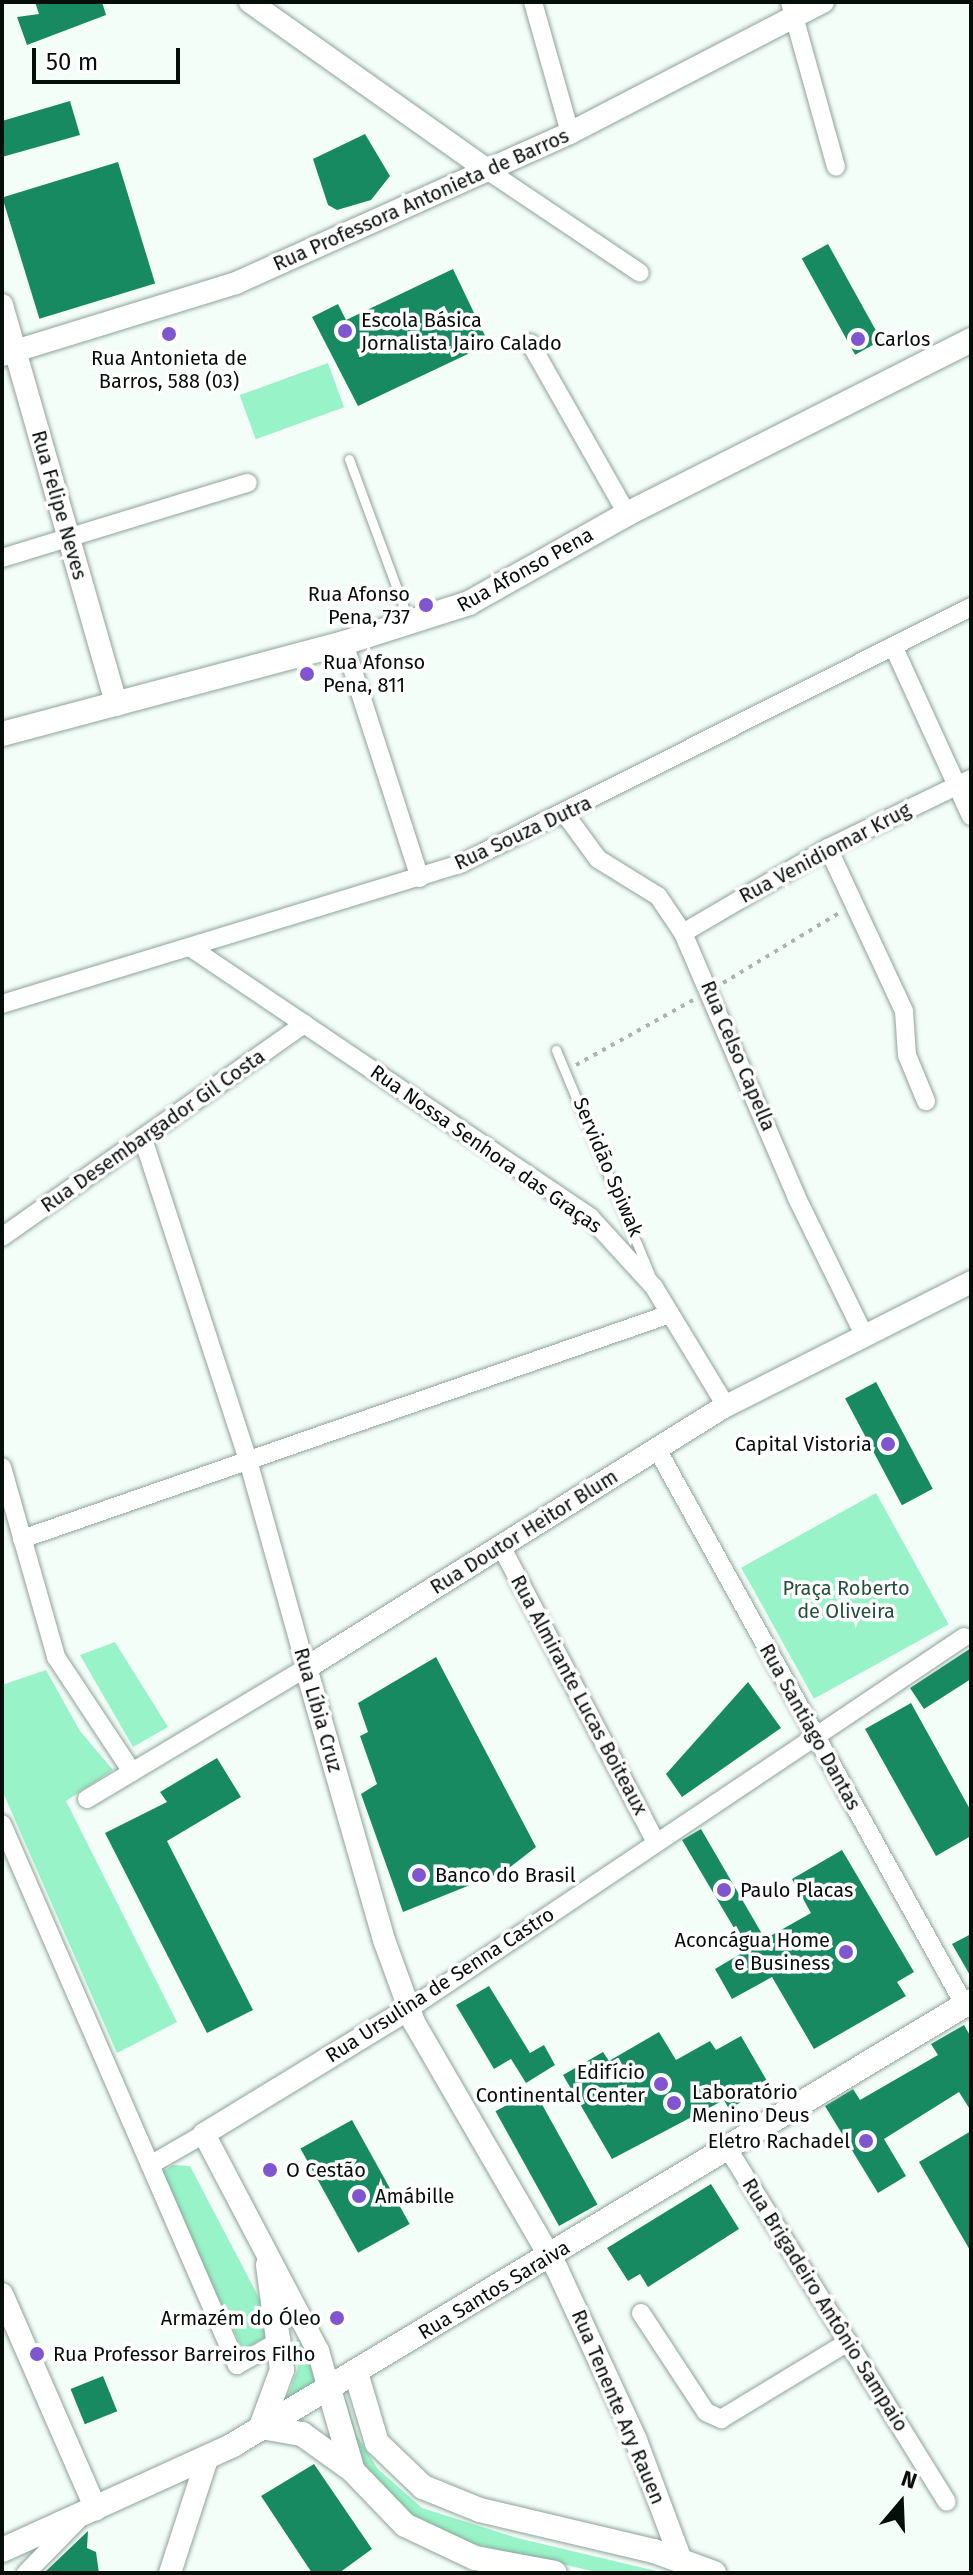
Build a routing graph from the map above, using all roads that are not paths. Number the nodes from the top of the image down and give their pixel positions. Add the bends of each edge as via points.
1 (250, 2) edge
2 (533, 2) edge
3 (823, 2) edge
4 (792, 10) edge
5 (570, 133) junction
6 (836, 167) dead end
7 (487, 170) junction
8 (640, 273) dead end
9 (2, 305) edge
10 (971, 340) edge
11 (530, 343) dead end
12 (9, 353) edge
13 (349, 459) dead end
14 (248, 483) dead end
15 (627, 514) junction
16 (69, 538) junction
17 (2, 558) edge
18 (971, 607) edge
19 (410, 624) junction
20 (344, 643) junction
21 (894, 648) junction
22 (117, 705) junction
23 (2, 734) edge
24 (964, 783) edge
25 (565, 814) junction
26 (971, 816) edge
27 (828, 848) junction
28 (420, 878) junction
29 (683, 933) junction
30 (190, 947) junction
31 (2, 1004) edge
32 (304, 1024) junction
33 (556, 1050) dead end
34 (926, 1101) dead end
35 (143, 1138) junction
36 (2, 1237) edge
37 (971, 1282) edge
38 (654, 1287) junction
39 (670, 1314) junction
40 (864, 1335) junction
41 (726, 1406) junction
42 (657, 1449) junction
43 (248, 1460) junction
44 (2, 1467) edge
45 (22, 1539) junction
46 (501, 1546) junction
47 (964, 1637) dead end
48 (306, 1668) junction
49 (816, 1737) junction
50 (132, 1772) junction
51 (87, 1799) dead end
52 (2, 1824) edge
53 (656, 1843) junction
54 (968, 2003) edge
55 (409, 2009) junction
56 (204, 2134) junction
57 (728, 2149) junction
58 (150, 2165) junction
59 (550, 2257) junction
60 (268, 2265) junction
61 (2, 2294) edge
62 (641, 2313) dead end
63 (281, 2340) junction
64 (848, 2342) junction
65 (356, 2373) junction
66 (329, 2389) junction
67 (261, 2427) junction
68 (207, 2459) junction
69 (353, 2471) junction
70 (947, 2502) dead end
71 (89, 2512) junction
72 (2, 2550) edge
73 (681, 2560) junction
74 (26, 2573) edge
75 (170, 2573) edge
76 (555, 2573) edge
77 (714, 2573) edge

1 - 7 street
2 - 5 street
3 - 4 street, Rua Professora Antonieta de Barros
4 - 5 street, Rua Professora Antonieta de Barros
4 - 6 street
5 - 7 street, Rua Professora Antonieta de Barros
7 - 8 street
7 - 12 street, Rua Professora Antonieta de Barros via 236,283
9 - 12 street, Rua Felipe Neves
10 - 15 main road, Rua Afonso Pena
11 - 15 street
12 - 16 street, Rua Felipe Neves
13 - 19 lane
14 - 16 street
15 - 19 main road, Rua Afonso Pena via 469,603
16 - 17 street
16 - 22 street, Rua Felipe Neves
18 - 21 street, Rua Souza Dutra
19 - 20 main road, Rua Afonso Pena
20 - 22 main road, Rua Afonso Pena
20 - 28 street
21 - 24 street
21 - 25 street, Rua Souza Dutra
22 - 23 main road, Rua Afonso Pena
24 - 26 street
24 - 27 street, Rua Venidiomar Krug
25 - 28 street, Rua Souza Dutra
25 - 29 street, Rua Celso Capella via 598,859 658,896
27 - 29 street, Rua Venidiomar Krug
27 - 34 street via 904,1011 907,1055
28 - 30 street, Rua Souza Dutra
29 - 40 street, Rua Celso Capella via 796,1196
30 - 31 street, Rua Souza Dutra
30 - 32 street, Rua Nossa Senhora das Graças
32 - 35 street, Rua Desembargador Gil Costa
32 - 38 street, Rua Nossa Senhora das Graças via 590,1217
33 - 38 lane, Servidão Spiwak
35 - 36 street, Rua Desembargador Gil Costa
35 - 43 street, Rua Líbia Cruz
37 - 40 street, Rua Doutor Heitor Blum
38 - 39 street, Rua Nossa Senhora das Graças
39 - 41 street, Rua Nossa Senhora das Graças
39 - 43 street
40 - 41 street, Rua Doutor Heitor Blum
41 - 42 street, Rua Doutor Heitor Blum
42 - 46 street, Rua Doutor Heitor Blum
42 - 49 street, Rua Santiago Dantas
43 - 45 street
43 - 48 street, Rua Líbia Cruz
44 - 45 street
45 - 50 street via 56,1657
46 - 48 street, Rua Doutor Heitor Blum
46 - 53 street, Rua Almirante Lucas Boiteaux
47 - 49 street, Rua Ursulina de Senna Castro
48 - 50 street, Rua Doutor Heitor Blum
48 - 55 street, Rua Líbia Cruz
49 - 53 street, Rua Ursulina de Senna Castro
49 - 54 street, Rua Santiago Dantas
50 - 51 street, Rua Doutor Heitor Blum
52 - 58 street
53 - 55 street, Rua Ursulina de Senna Castro
54 - 57 main road, Rua Santos Saraiva
55 - 56 street, Rua Ursulina de Senna Castro
55 - 59 street, Rua Líbia Cruz
56 - 58 street, Rua Ursulina de Senna Castro
56 - 60 street
57 - 59 main road, Rua Santos Saraiva
57 - 64 street, Rua Brigadeiro Antônio Sampaio
58 - 63 street via 237,2365
59 - 65 main road, Rua Santos Saraiva
59 - 73 street, Rua Tenente Ary Rauen via 636,2440
60 - 63 main road
60 - 66 street via 318,2351
61 - 71 street
62 - 64 street via 706,2412 721,2419
63 - 67 main road via 282,2370
64 - 70 street, Rua Brigadeiro Antônio Sampaio
65 - 66 main road, Rua Santos Saraiva
65 - 73 main road via 377,2443 423,2487 480,2510
66 - 67 main road, Rua Santos Saraiva
66 - 69 main road
67 - 68 main road, Rua Santos Saraiva
67 - 69 main road via 302,2434
68 - 71 main road, Rua Santos Saraiva
68 - 75 street
69 - 76 main road via 405,2525 441,2546
71 - 72 main road, Rua Santos Saraiva
71 - 74 street
73 - 77 main road

